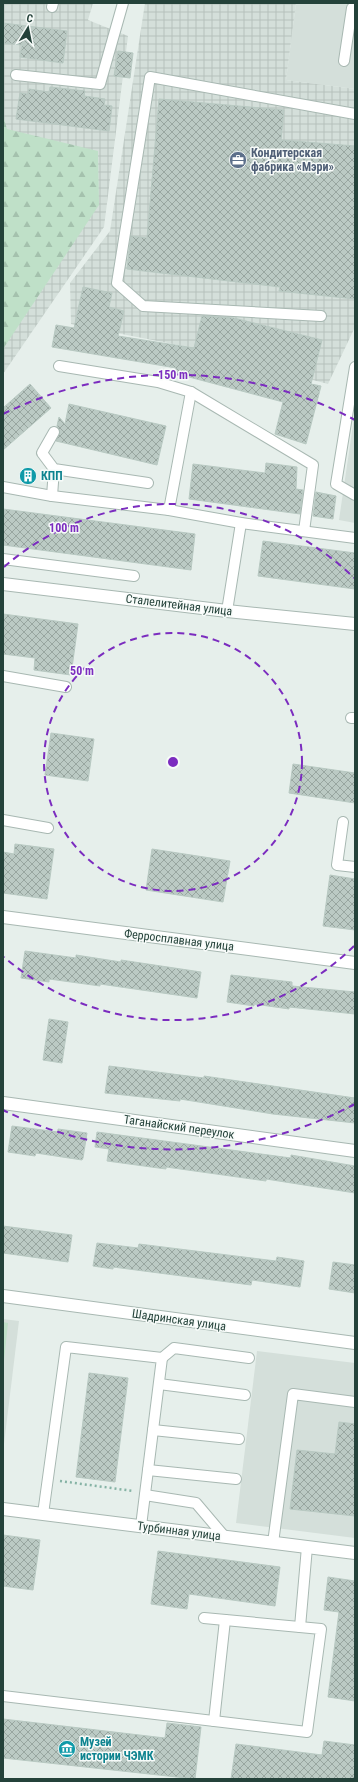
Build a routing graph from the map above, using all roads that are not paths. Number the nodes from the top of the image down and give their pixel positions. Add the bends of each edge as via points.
1 (123, 3) edge
2 (355, 8) edge
3 (344, 61) dead end
4 (16, 75) dead end
5 (355, 114) edge
6 (321, 316) dead end
7 (59, 366) dead end
8 (355, 367) edge
9 (190, 392) junction
10 (54, 432) dead end
11 (54, 469) junction
12 (148, 483) dead end
13 (3, 487) edge
14 (355, 495) edge
15 (52, 496) junction
16 (169, 510) junction
17 (241, 523) junction
18 (304, 531) junction
19 (355, 538) edge
20 (3, 559) edge
21 (134, 576) dead end
22 (3, 584) edge
23 (227, 611) junction
24 (355, 624) edge
25 (3, 676) edge
26 (66, 687) dead end
27 (3, 820) edge
28 (343, 822) dead end
29 (48, 828) dead end
30 (355, 867) edge
31 (3, 918) edge
32 (355, 963) edge
33 (3, 1103) edge
34 (355, 1151) edge
35 (3, 1296) edge
36 (355, 1344) edge
37 (162, 1358) junction
38 (249, 1358) dead end
39 (159, 1384) junction
40 (244, 1395) dead end
41 (355, 1402) edge
42 (153, 1430) junction
43 (239, 1439) dead end
44 (148, 1470) junction
45 (236, 1479) dead end
46 (145, 1494) junction
47 (3, 1509) edge
48 (43, 1514) junction
49 (141, 1526) junction
50 (224, 1536) junction
51 (273, 1542) junction
52 (307, 1547) junction
53 (355, 1553) edge
54 (204, 1618) dead end
55 (225, 1620) junction
56 (300, 1627) junction
57 (3, 1696) edge
58 (214, 1721) junction

1 - 4 lane via 100,84
2 - 3 lane via 352,8
5 - 6 lane via 150,77 117,284 143,306
7 - 9 lane via 158,382
8 - 14 lane via 336,484
9 - 16 lane
9 - 18 lane via 313,465
10 - 11 lane via 42,453
11 - 12 lane
11 - 15 lane
13 - 15 lane
15 - 16 lane
16 - 17 lane
17 - 18 lane
17 - 23 lane
18 - 19 lane
20 - 21 lane
22 - 23 street, Сталелитейная улица
23 - 24 street, Сталелитейная улица
25 - 26 lane
27 - 29 lane
28 - 30 lane via 337,864
31 - 32 street, Ферросплавная улица
33 - 34 street, Таганайский переулок
35 - 36 street, Шадринская улица
37 - 38 lane via 174,1348
37 - 39 lane
37 - 48 lane via 66,1347
39 - 40 lane
39 - 42 lane
41 - 51 lane via 294,1394
42 - 43 lane
42 - 44 lane
44 - 45 lane
44 - 46 lane
46 - 49 lane
46 - 50 lane via 196,1503
47 - 48 street, Турбинная улица
48 - 49 street, Турбинная улица
49 - 50 street, Турбинная улица
50 - 51 street, Турбинная улица
51 - 52 street, Турбинная улица
52 - 53 street, Турбинная улица
52 - 56 lane
54 - 55 lane
55 - 56 lane
55 - 58 lane
56 - 58 lane via 321,1629 308,1732
57 - 58 lane

